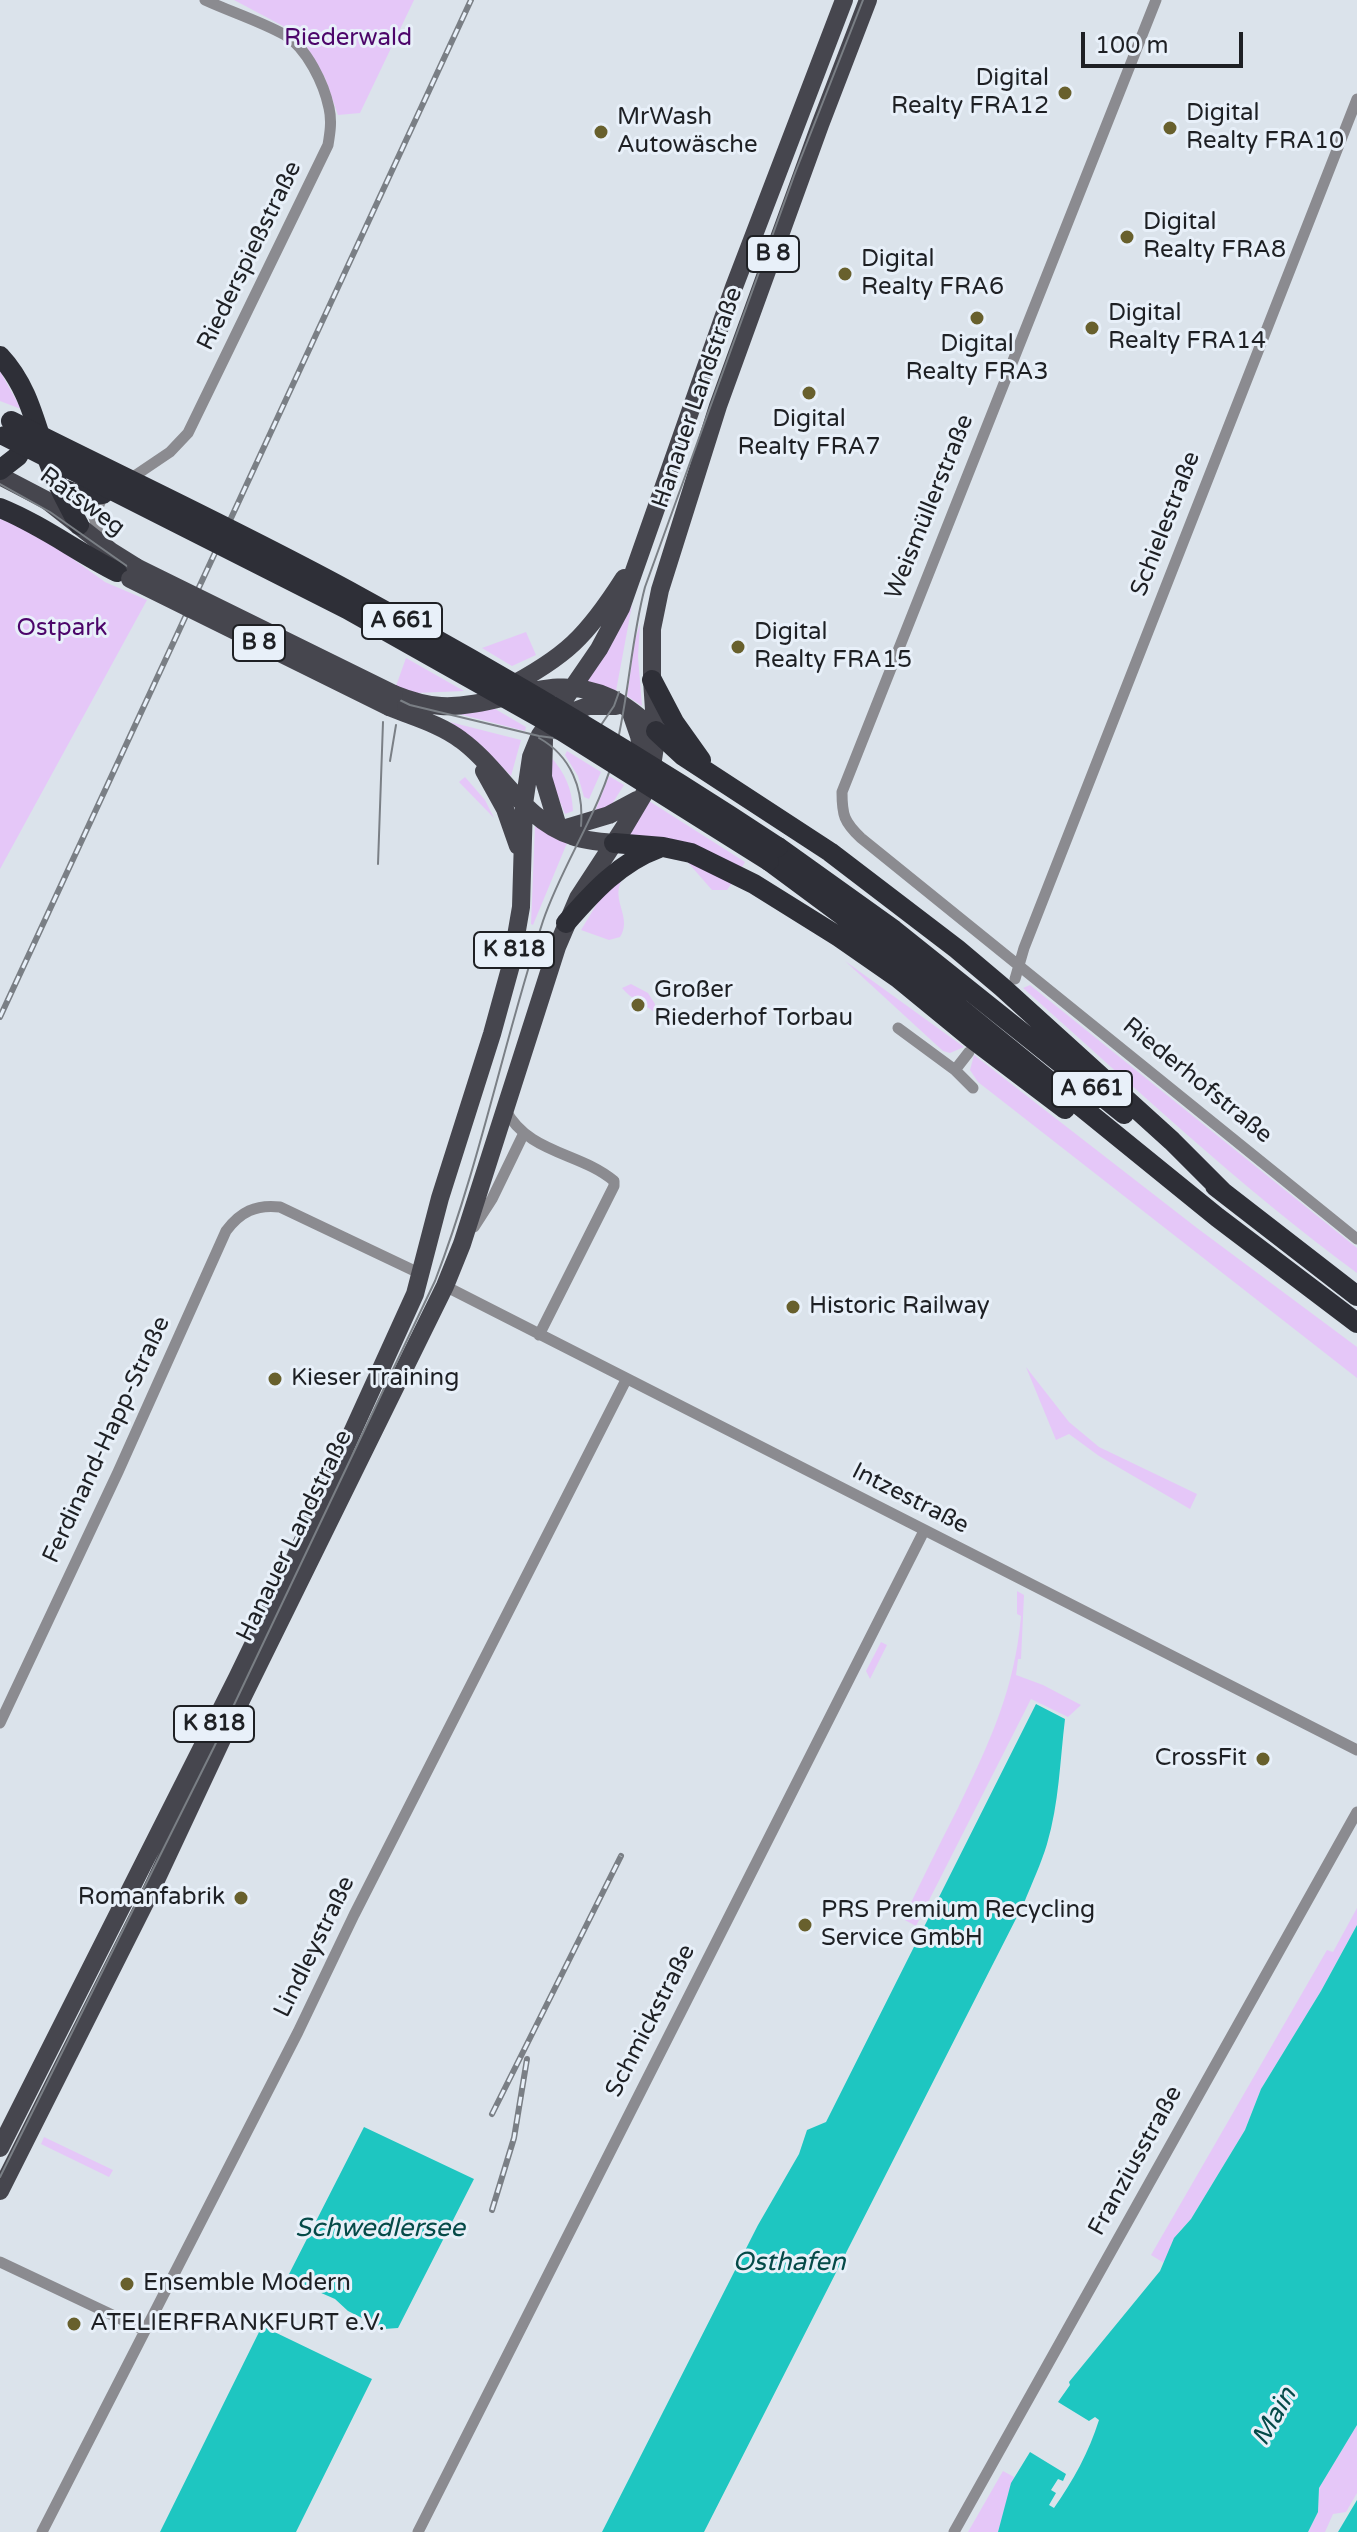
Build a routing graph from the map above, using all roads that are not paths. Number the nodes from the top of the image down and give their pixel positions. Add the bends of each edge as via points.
1 (205, 0) edge
2 (844, 0) edge
3 (868, 0) edge
4 (1156, 0) edge
5 (1357, 99) edge
6 (0, 356) edge
7 (32, 408) junction
8 (4, 427) edge
9 (0, 470) edge
10 (0, 476) edge
11 (60, 488) junction
12 (103, 494) junction
13 (0, 499) edge
14 (0, 508) edge
15 (79, 525) junction
16 (102, 545) junction
17 (639, 555) junction
18 (128, 573) junction
19 (652, 680) junction
20 (571, 687) junction
21 (391, 700) junction
22 (468, 703) junction
23 (630, 710) junction
24 (548, 723) junction
25 (656, 731) junction
26 (468, 746) junction
27 (645, 791) junction
28 (524, 804) junction
29 (757, 804) junction
30 (559, 830) junction
31 (614, 843) junction
32 (663, 847) junction
33 (774, 854) junction
34 (523, 864) junction
35 (566, 923) junction
36 (1020, 966) junction
37 (1015, 979) dead end
38 (898, 1028) dead end
39 (969, 1052) dead end
40 (955, 1070) junction
41 (973, 1088) dead end
42 (505, 1109) junction
43 (523, 1135) junction
44 (1137, 1152) junction
45 (1224, 1193) junction
46 (1357, 1239) edge
47 (462, 1244) junction
48 (421, 1274) junction
49 (445, 1286) junction
50 (1357, 1296) edge
51 (1357, 1323) edge
52 (539, 1335) junction
53 (626, 1380) junction
54 (924, 1531) junction
55 (0, 1723) edge
56 (1357, 1750) edge
57 (1357, 1812) edge
58 (0, 2148) edge
59 (0, 2191) edge
60 (0, 2262) edge
61 (144, 2330) junction
62 (42, 2532) edge
63 (418, 2532) edge
64 (954, 2532) edge

1 - 12 street, Riederspießstraße via 288,36 300,50 329,107 328,145 188,433 141,473
2 - 17 main road, Hanauer Landstraße / B 8
3 - 19 main road, Hanauer Landstraße / B 8 via 718,406 669,559 655,608
4 - 36 street, Weismüllerstraße via 842,792 842,813 853,831
5 - 36 street, Schielestraße
6 - 7 highway
7 - 9 highway via 30,437
7 - 11 highway
8 - 33 highway, A 661, bridge via 347,609
10 - 15 main road, Ratsweg / B 8
11 - 12 highway via 79,495
11 - 15 highway
12 - 16 street via 94,517
13 - 18 main road, Ratsweg / B 8
14 - 18 highway via 40,526 93,561
15 - 16 main road, Ratsweg / B 8
16 - 18 main road, Ratsweg / B 8
17 - 20 main road, Hanauer Landstraße / B 8 via 613,625
17 - 22 main road via 573,646 508,687
18 - 21 main road, B 8, bridge
19 - 25 main road, Hanauer Landstraße / B 8
19 - 29 highway via 701,760
20 - 22 main road, B 8
20 - 23 main road
20 - 24 main road, K 818
21 - 22 main road, B 8 via 440,706
21 - 26 main road, B 8
23 - 24 main road via 597,704
23 - 25 main road
23 - 27 main road via 643,752
24 - 28 main road, K 818 via 531,757
24 - 30 main road via 543,777
25 - 27 main road, B 8
25 - 29 highway via 690,761
26 - 28 main road, B 8
26 - 34 main road via 505,809
27 - 30 main road via 609,815
27 - 31 main road, B 8
28 - 30 main road, B 8
28 - 34 main road, Hanauer Landstraße / K 818
29 - 45 highway via 957,949
30 - 31 main road, B 8
31 - 32 highway
31 - 35 main road, Hanauer Landstraße / K 818
32 - 35 highway via 622,868
32 - 44 highway via 726,868 839,937 1067,1110
33 - 44 highway, A 661
33 - 45 highway, A 661 via 894,930
34 - 48 main road, Hanauer Landstraße / K 818 via 511,965
35 - 42 main road, Hanauer Landstraße / K 818
36 - 37 street
36 - 46 street, Riederhofstraße
38 - 40 street
39 - 40 street
40 - 41 street
42 - 43 street
42 - 47 main road, Hanauer Landstraße / K 818
43 - 47 street via 492,1199
43 - 52 street via 614,1181
44 - 51 highway, A 661
45 - 50 highway, A 661
47 - 49 main road, Hanauer Landstraße / K 818
48 - 49 main road
48 - 55 street, Ferdinand-Happ-Straße via 280,1207 249,1210 234,1220
48 - 58 main road, Hanauer Landstraße / K 818 via 289,1571
49 - 52 street, Intzestraße
49 - 59 main road, Hanauer Landstraße / K 818
52 - 53 street, Intzestraße
53 - 54 street, Intzestraße
53 - 61 street, Lindleystraße
54 - 56 street, Intzestraße
54 - 63 street, Schmickstraße
57 - 64 street, Franziusstraße
60 - 61 street
61 - 62 street, Lindleystraße

